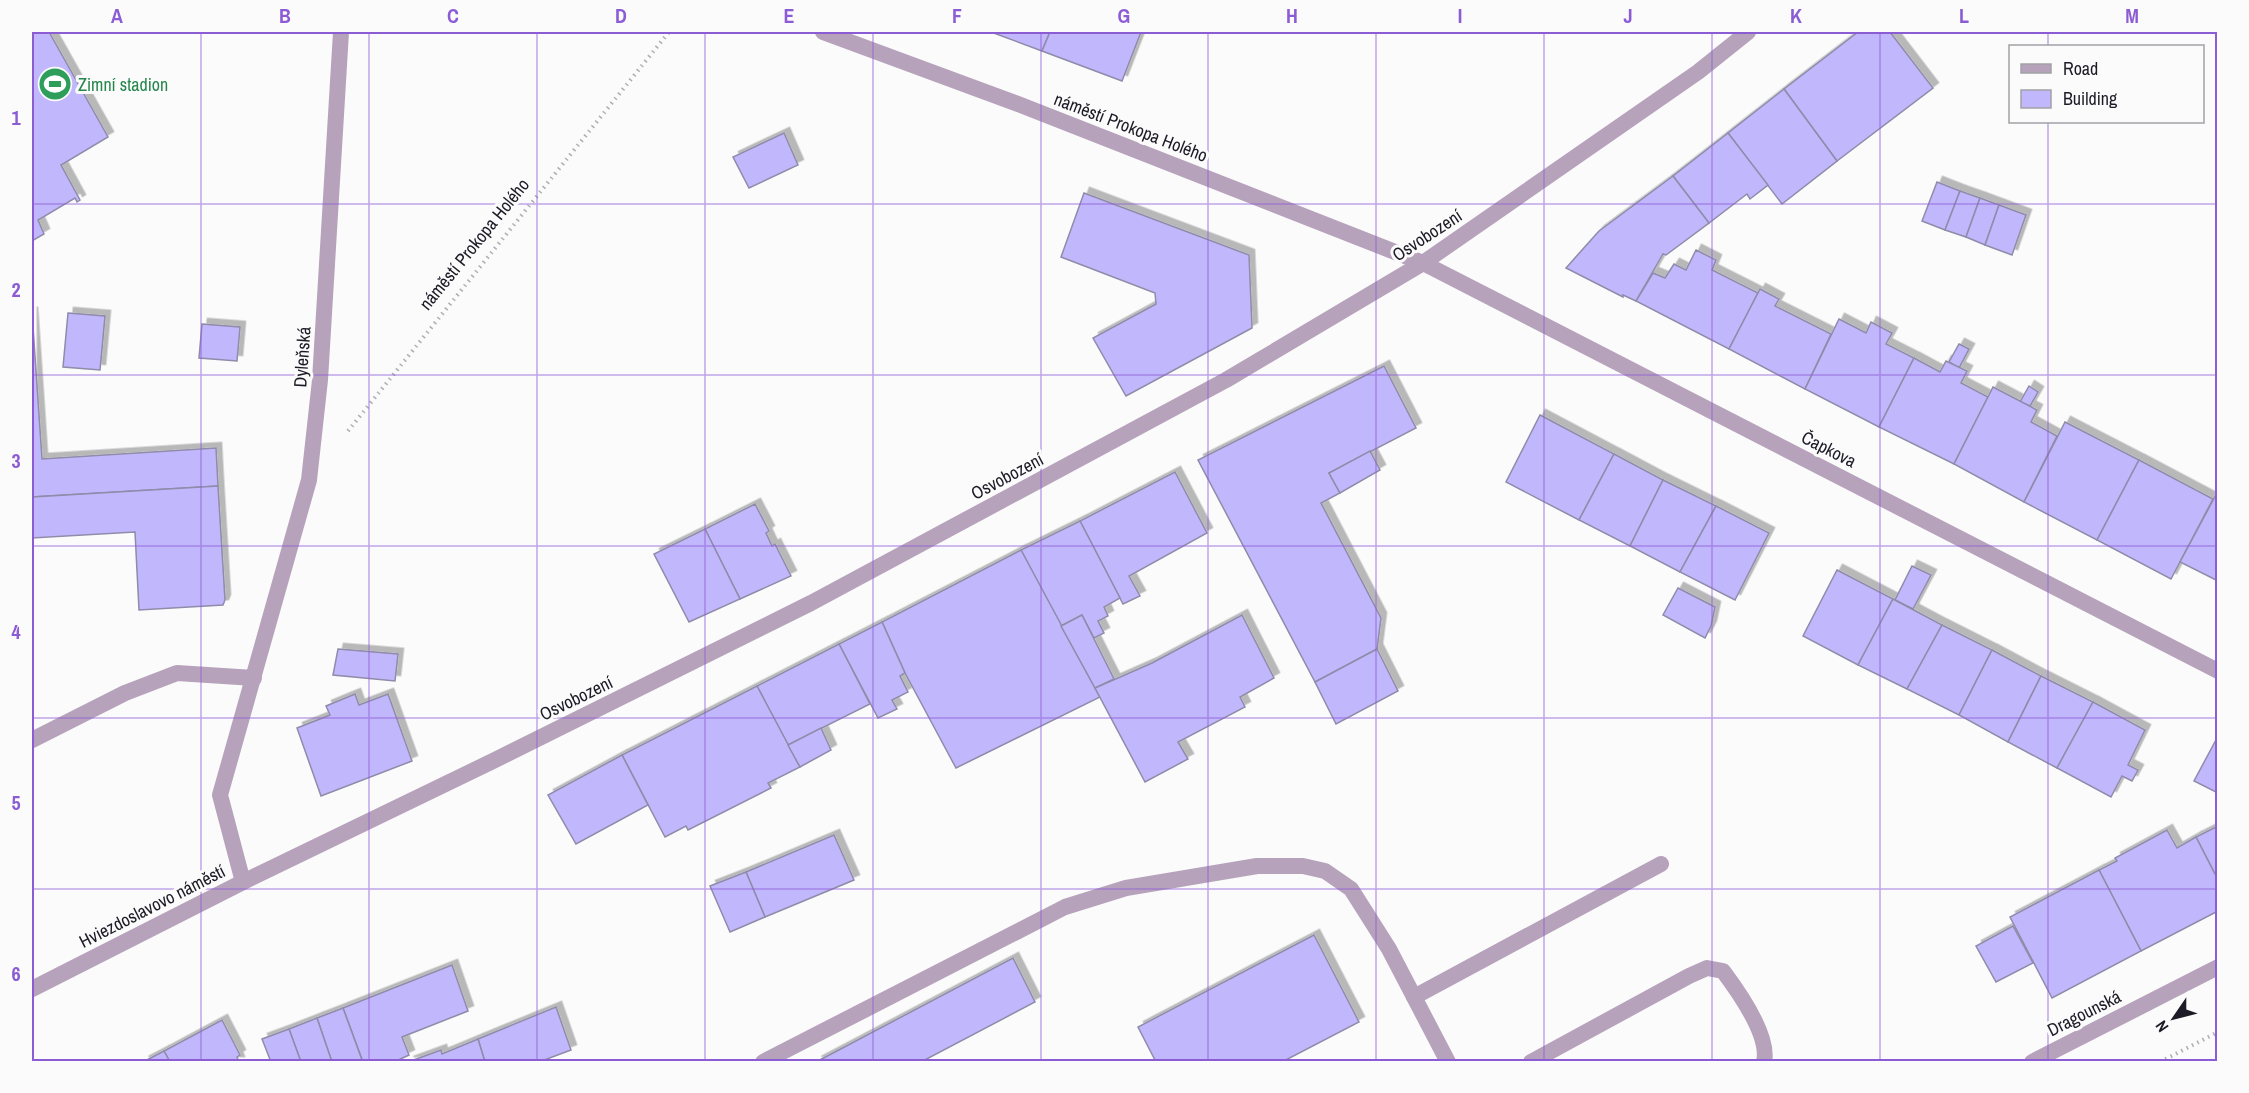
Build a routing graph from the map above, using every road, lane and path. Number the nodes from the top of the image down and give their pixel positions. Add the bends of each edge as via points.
1 (341, 32) edge
2 (669, 32) edge
3 (823, 32) edge
4 (1748, 32) edge
5 (1423, 263) junction
6 (346, 434) dead end
7 (2217, 671) edge
8 (254, 678) junction
9 (32, 740) edge
10 (1661, 864) dead end
11 (243, 882) junction
12 (2217, 967) edge
13 (32, 990) edge
14 (1414, 997) junction
15 (2217, 1032) edge
16 (763, 1062) edge
17 (1448, 1062) edge
18 (1531, 1062) edge
19 (1764, 1062) edge
20 (2032, 1062) edge
21 (2160, 1062) edge

1 - 8 street, Dyleňská via 320,380 309,480
2 - 6 path, náměstí Prokopa Holého
3 - 5 street, náměstí Prokopa Holého via 1029,108
4 - 5 street, Osvobození via 1698,72
5 - 7 street, Čapkova
5 - 11 street, Osvobození via 1226,380 811,603
8 - 9 street via 177,673 125,693
8 - 11 street, Hviezdoslavovo náměstí via 220,795
10 - 14 street
11 - 13 street, Hviezdoslavovo náměstí
12 - 20 street, Dragounská
14 - 16 street via 1351,889 1325,871 1303,866 1257,866 1126,888 1065,907
14 - 17 street
15 - 21 path
18 - 19 street via 1707,968 1723,971 1735,987 1755,1021 1766,1053

